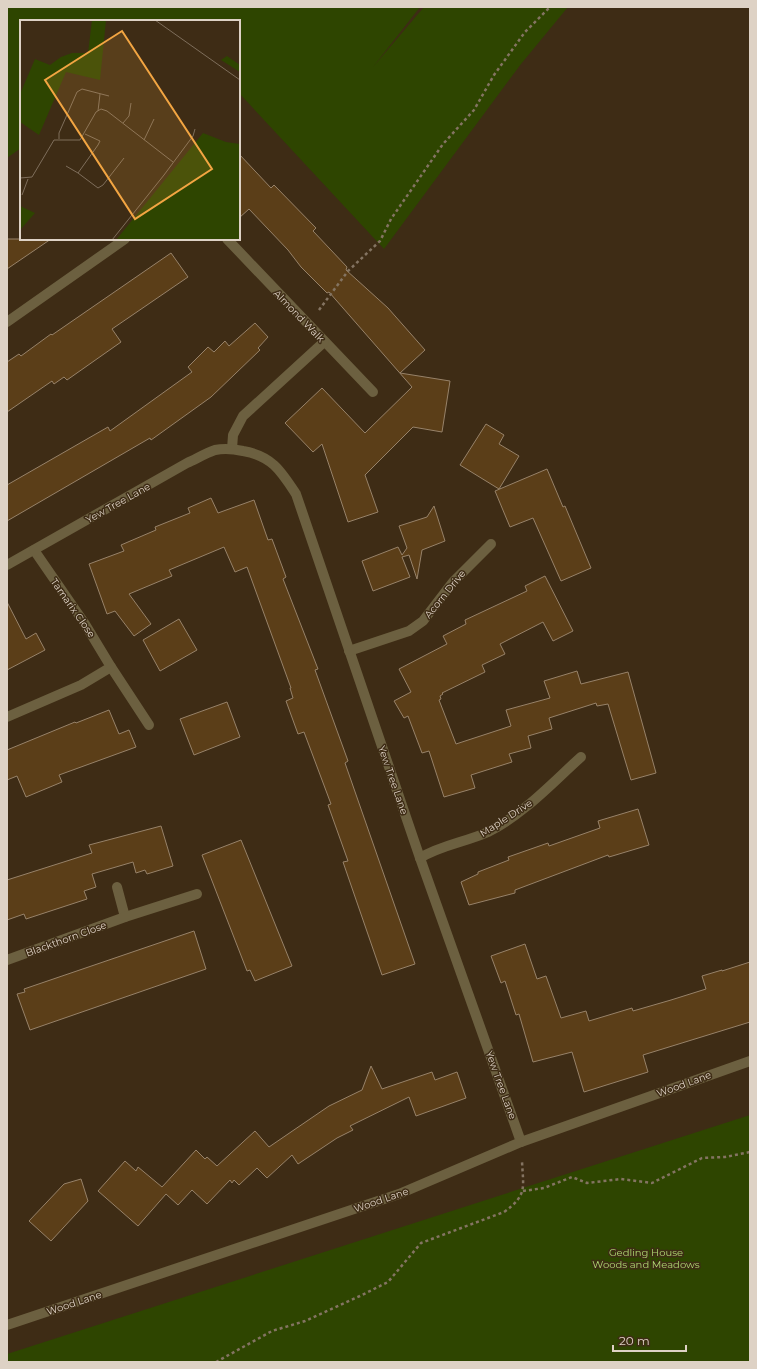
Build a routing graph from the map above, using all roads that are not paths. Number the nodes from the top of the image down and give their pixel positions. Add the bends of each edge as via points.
1 (124, 240) edge
2 (228, 240) edge
3 (7, 322) edge
4 (324, 342) junction
5 (373, 392) dead end
6 (232, 449) junction
7 (491, 544) dead end
8 (34, 550) junction
9 (7, 565) edge
10 (349, 651) junction
11 (111, 667) junction
12 (7, 717) edge
13 (149, 725) dead end
14 (581, 757) dead end
15 (420, 858) junction
16 (117, 887) dead end
17 (196, 894) dead end
18 (125, 917) junction
19 (7, 960) edge
20 (750, 1061) edge
21 (521, 1142) junction
22 (7, 1325) edge

1 - 3 street
2 - 4 street, Almond Walk
4 - 5 street, Almond Walk
4 - 6 street via 243,416 233,435
6 - 8 street, Yew Tree Lane via 215,450 187,463
6 - 10 street, Yew Tree Lane via 258,454 268,460 282,472 296,494
7 - 10 street, Acorn Drive via 453,582 423,621 409,631
8 - 9 street, Yew Tree Lane
8 - 11 street, Tamarix Close
10 - 15 street, Yew Tree Lane
11 - 12 street via 81,685
11 - 13 street, Tamarix Close
14 - 15 street, Maple Drive via 528,806 490,831
15 - 21 street, Yew Tree Lane
16 - 18 street
17 - 18 street, Blackthorn Close
18 - 19 street, Blackthorn Close
20 - 21 street, Wood Lane
21 - 22 street, Wood Lane via 399,1194

